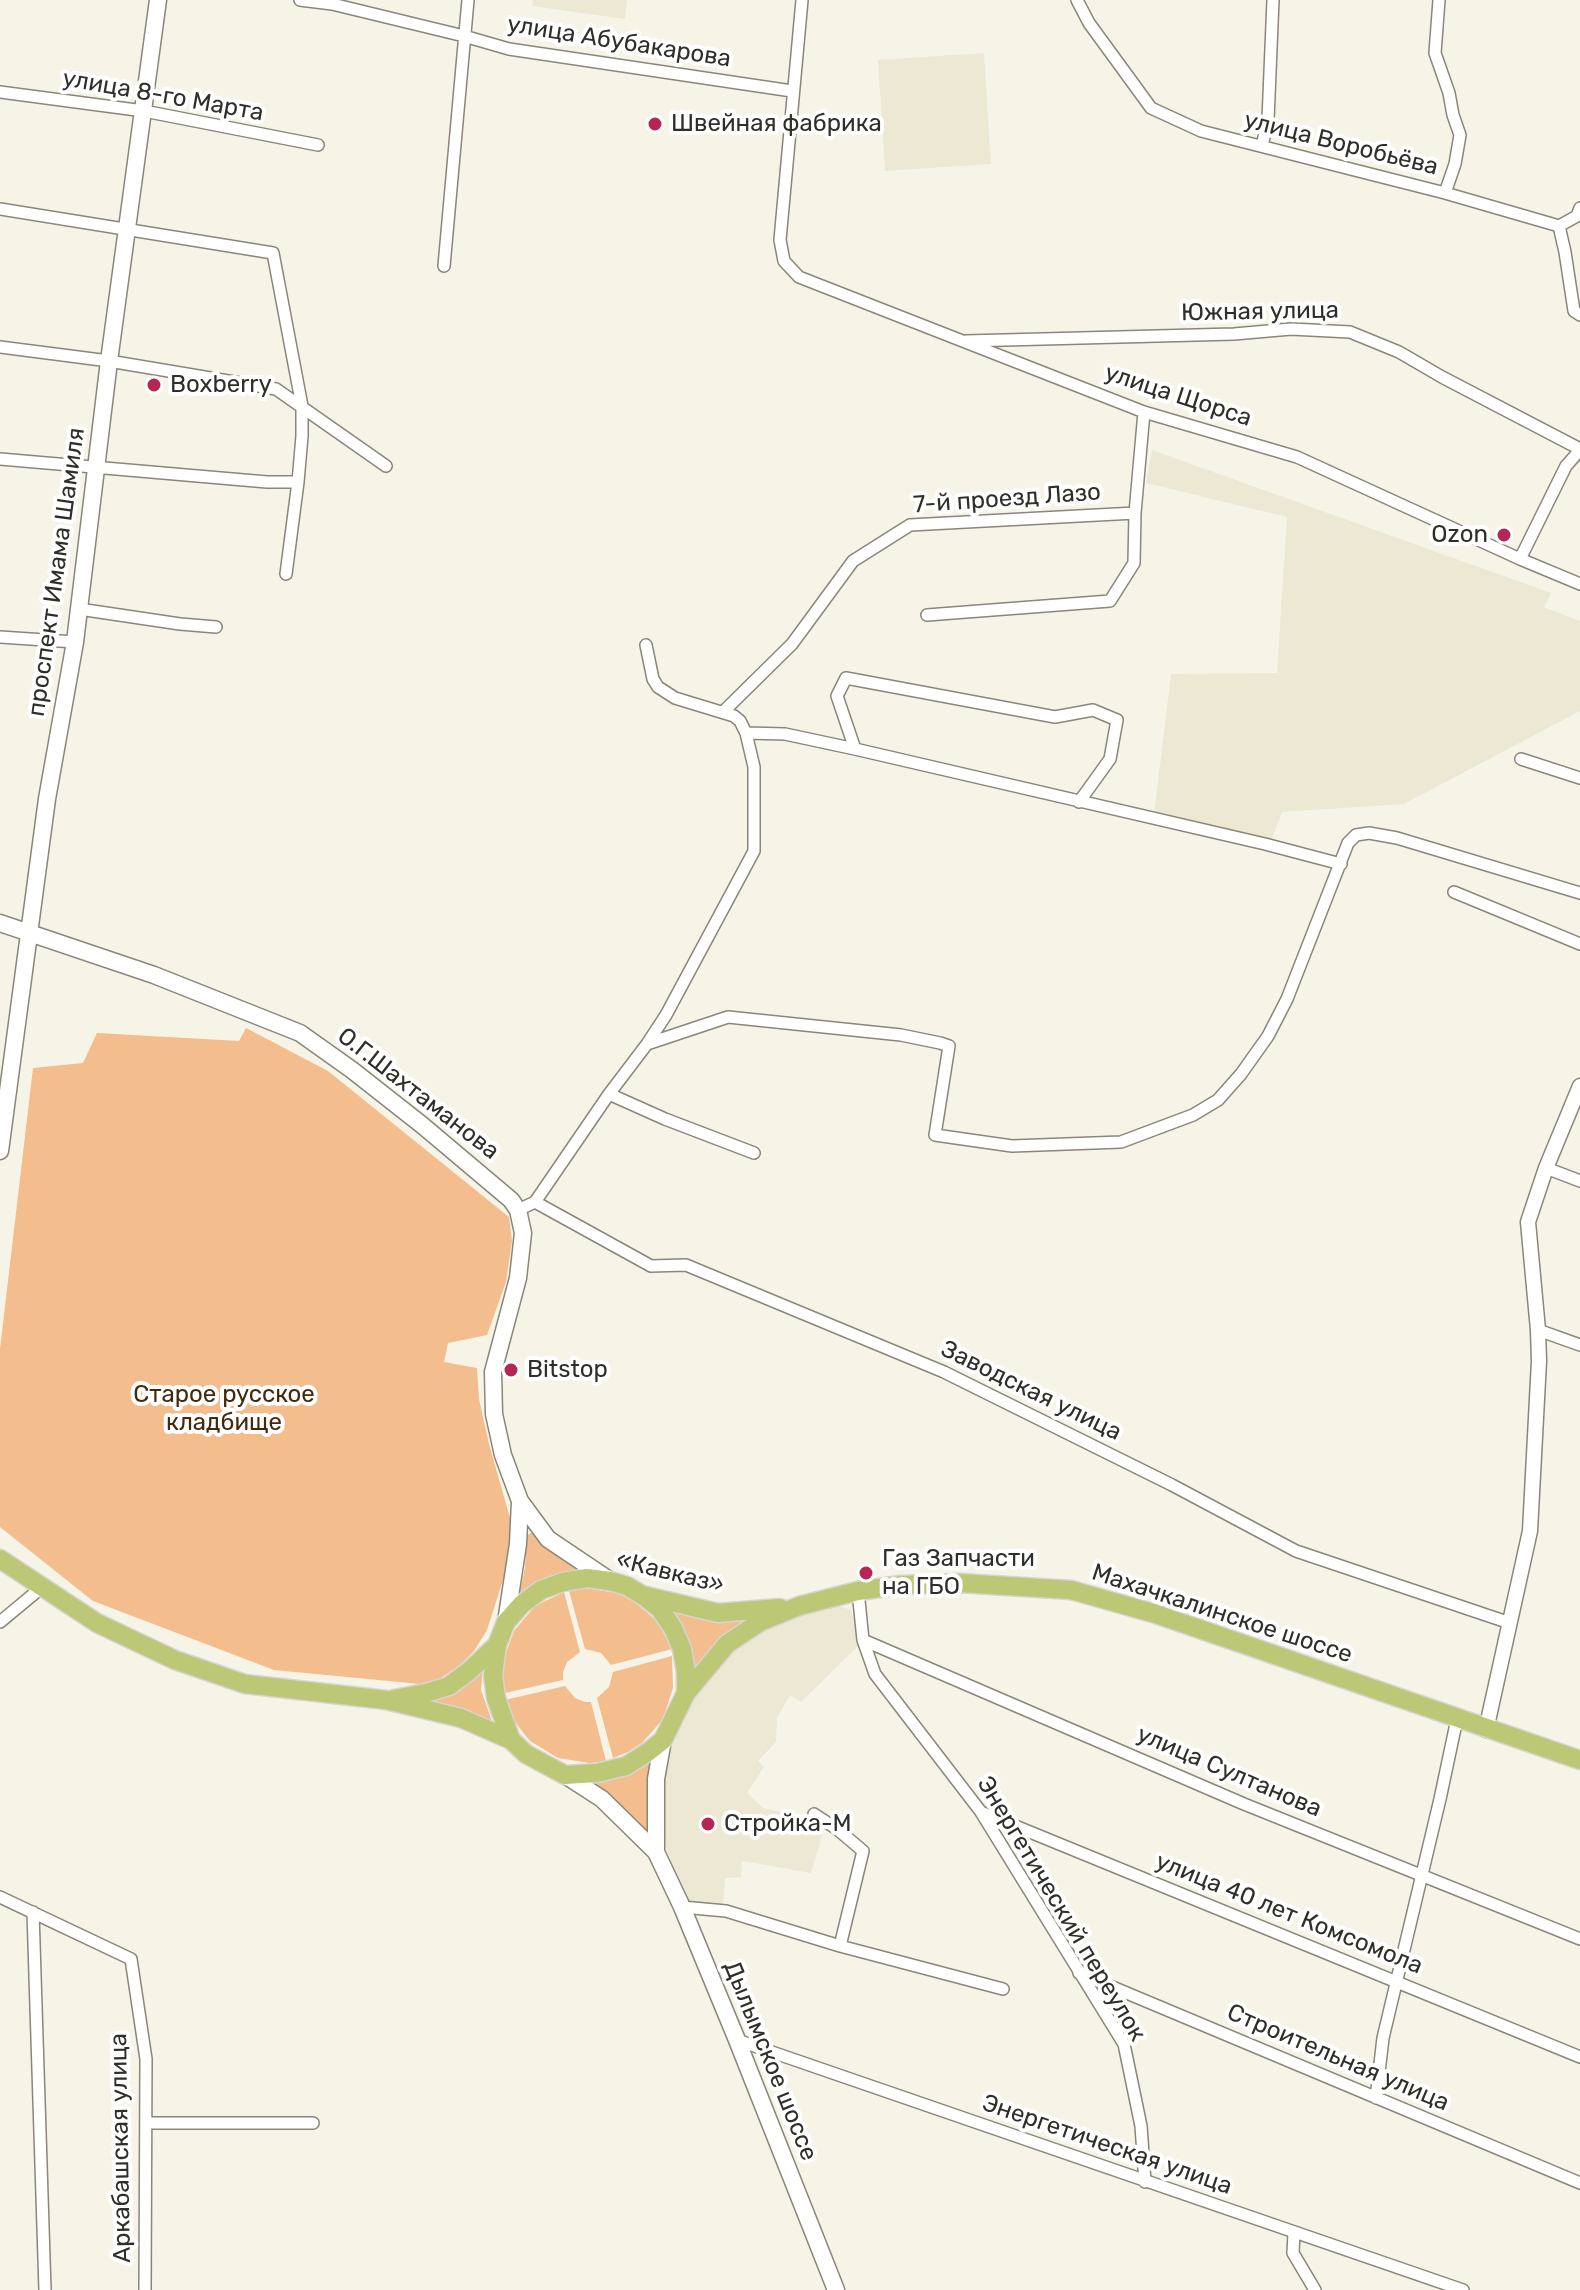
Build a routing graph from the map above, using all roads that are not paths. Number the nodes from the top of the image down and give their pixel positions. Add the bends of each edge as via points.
1 (158, 0) edge
2 (300, 0) edge
3 (468, 0) edge
4 (802, 0) edge
5 (1077, 0) edge
6 (1273, 0) edge
7 (1439, 0) edge
8 (332, 2) edge
9 (464, 36) junction
10 (792, 91) junction
11 (0, 92) edge
12 (144, 111) junction
13 (318, 145) dead end
14 (1262, 146) junction
15 (1445, 193) junction
16 (1580, 208) edge
17 (0, 209) edge
18 (1559, 226) junction
19 (127, 228) junction
20 (444, 266) dead end
21 (1580, 315) edge
22 (960, 341) junction
23 (0, 347) edge
24 (109, 361) junction
25 (302, 406) junction
26 (1144, 412) junction
27 (1580, 450) edge
28 (0, 459) edge
29 (386, 466) dead end
30 (96, 467) junction
31 (298, 482) junction
32 (1135, 513) junction
33 (1520, 559) junction
34 (286, 574) dead end
35 (1580, 584) edge
36 (79, 609) junction
37 (927, 615) dead end
38 (216, 627) dead end
39 (0, 637) edge
40 (75, 642) junction
41 (646, 645) dead end
42 (723, 712) junction
43 (746, 733) junction
44 (855, 749) junction
45 (1521, 759) dead end
46 (1580, 778) edge
47 (1079, 802) junction
48 (1341, 864) junction
49 (1454, 892) dead end
50 (1580, 893) edge
51 (0, 923) edge
52 (30, 932) junction
53 (1580, 944) edge
54 (647, 1044) junction
55 (1580, 1086) edge
56 (609, 1094) junction
57 (0, 1151) edge
58 (754, 1153) dead end
59 (1546, 1168) junction
60 (1580, 1181) edge
61 (535, 1202) junction
62 (518, 1210) junction
63 (1538, 1330) junction
64 (1580, 1345) edge
65 (520, 1501) junction
66 (0, 1559) edge
67 (610, 1581) junction
68 (41, 1588) junction
69 (858, 1591) junction
70 (642, 1595) junction
71 (799, 1606) junction
72 (0, 1622) edge
73 (506, 1622) junction
74 (1510, 1623) junction
75 (863, 1640) junction
76 (497, 1645) junction
77 (686, 1693) junction
78 (386, 1700) junction
79 (1457, 1719) junction
80 (1486, 1730) junction
81 (511, 1740) junction
82 (663, 1740) junction
83 (1580, 1760) edge
84 (565, 1775) junction
85 (981, 1812) junction
86 (814, 1814) dead end
87 (656, 1852) junction
88 (1422, 1875) junction
89 (0, 1897) edge
90 (682, 1907) junction
91 (33, 1912) junction
92 (1580, 1939) edge
93 (840, 1946) junction
94 (1079, 1973) junction
95 (1396, 1981) junction
96 (1003, 1989) dead end
97 (737, 2040) junction
98 (1580, 2057) edge
99 (1376, 2098) junction
100 (146, 2123) junction
101 (313, 2123) dead end
102 (1145, 2182) junction
103 (1580, 2183) edge
104 (1294, 2233) junction
105 (45, 2290) edge
106 (145, 2290) edge
107 (836, 2290) edge
108 (1315, 2290) edge
109 (1463, 2290) edge

1 - 12 main road, проспект Имама Шамиля
2 - 8 street, улица Абубакарова
3 - 9 street
4 - 10 street
5 - 14 street, улица Воробьёва via 1151,108 1201,131
6 - 14 street via 1268,120
7 - 15 street via 1435,53 1460,135
8 - 9 street, улица Абубакарова
9 - 10 street, улица Абубакарова via 509,49
9 - 20 street
10 - 22 street, улица Щорса via 780,240 784,261 799,277
11 - 12 street, улица 8-го Марта
12 - 13 street, улица 8-го Марта
12 - 19 main road, проспект Имама Шамиля
14 - 15 street, улица Воробьёва
15 - 18 street, улица Воробьёва
16 - 18 street via 1577,216
17 - 19 street
18 - 21 street via 1574,311
19 - 24 main road, проспект Имама Шамиля
19 - 25 street via 273,253
22 - 26 street, улица Щорса
22 - 27 street, Южная улица via 1291,329 1350,332 1399,352
23 - 24 street
24 - 25 street via 276,389
24 - 30 main road, проспект Имама Шамиля
25 - 29 street
25 - 31 street
26 - 32 street
26 - 33 street, улица Щорса via 1297,457
27 - 33 street via 1566,466
28 - 30 street
30 - 31 street
30 - 36 main road, проспект Имама Шамиля
31 - 34 street
32 - 37 street, 7-й проезд Лазо via 1134,563 1110,601
32 - 42 street, 7-й проезд Лазо via 910,525 853,561 792,644
33 - 35 street, улица Щорса
36 - 38 street
36 - 40 main road, проспект Имама Шамиля
39 - 40 street
40 - 52 main road, проспект Имама Шамиля
41 - 42 street via 658,687 675,698
42 - 43 street via 740,721
43 - 44 street via 785,734
43 - 54 street via 754,767 754,851
44 - 47 street
44 - 47 street via 837,696 846,678 1055,717 1093,710 1117,720 1110,759
45 - 46 street
47 - 48 street
48 - 50 street via 1348,843 1369,833
48 - 54 street via 1287,999 1258,1052 1218,1100 1121,1142 1012,1146 935,1135 949,1046 940,1043 728,1017
49 - 53 street
51 - 52 main road, О.Г.Шахтаманова
52 - 57 main road, проспект Имама Шамиля
52 - 62 main road, О.Г.Шахтаманова via 300,1033 422,1125
54 - 56 street
55 - 59 street
56 - 58 street
56 - 61 street
59 - 60 street
59 - 63 street via 1528,1222
61 - 62 street
61 - 74 street, Заводская улица via 651,1266 686,1265 944,1372 1296,1551
62 - 65 main road via 523,1233 518,1278 493,1372 494,1414
63 - 64 street
63 - 74 street via 1530,1531
65 - 67 main road via 548,1539
65 - 73 main road
66 - 68 highway
67 - 70 highway, «Кавказ»
67 - 73 highway, «Кавказ» via 587,1578 541,1590
68 - 72 street
68 - 78 highway via 162,1654 245,1684
69 - 71 highway, Махачкалинское шоссе
69 - 75 street, Энергетический переулок
69 - 79 highway, Махачкалинское шоссе via 960,1583 1071,1590 1156,1614
70 - 71 highway, «Кавказ» via 718,1613
70 - 77 highway via 673,1628 682,1649
71 - 77 highway, Махачкалинское шоссе via 742,1632
73 - 76 highway, «Кавказ»
74 - 80 street
75 - 85 street, Энергетический переулок via 875,1674
75 - 88 street, улица Султанова
76 - 78 highway, «Кавказ» via 449,1686
76 - 81 highway via 496,1698
77 - 82 highway, Махачкалинское шоссе
78 - 81 highway via 461,1718
79 - 80 highway, Махачкалинское шоссе
79 - 88 street
80 - 83 highway, Махачкалинское шоссе
81 - 84 highway
82 - 84 highway, Махачкалинское шоссе via 626,1766
82 - 87 main road via 656,1779
84 - 87 main road via 602,1799
85 - 94 street, Энергетический переулок
85 - 95 street, улица 40 лет Комсомола
86 - 93 street via 863,1851
87 - 90 main road, Дылымское шоссе
88 - 92 street, улица Султанова
88 - 95 street
89 - 91 street, Аркабашская улица
90 - 93 street via 726,1911
90 - 97 main road, Дылымское шоссе
91 - 100 street, Аркабашская улица via 131,1959 146,2059
91 - 105 street
93 - 96 street
94 - 99 street, Строительная улица
94 - 102 street, Энергетический переулок via 1124,2044 1141,2126
95 - 98 street, улица 40 лет Комсомола
95 - 99 street
97 - 102 street, Энергетическая улица
97 - 107 main road, Дылымское шоссе
99 - 103 street, Строительная улица
100 - 101 street
100 - 106 street, Аркабашская улица
102 - 104 street, Энергетическая улица
104 - 108 street via 1293,2253
104 - 109 street, Энергетическая улица

